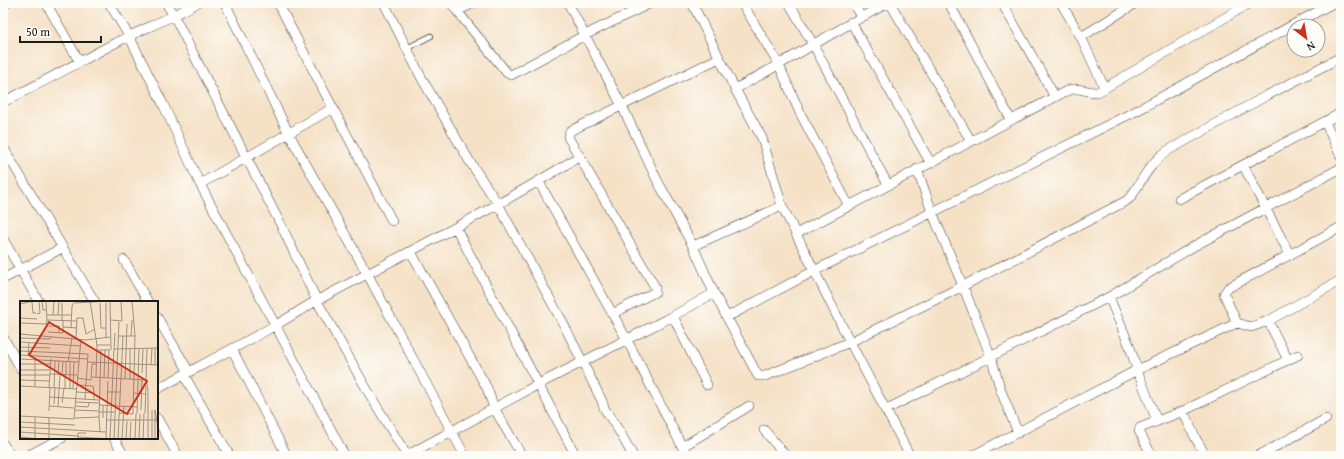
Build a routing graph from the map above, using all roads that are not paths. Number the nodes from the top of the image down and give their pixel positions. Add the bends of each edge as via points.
1 (7, 3) edge
2 (46, 3) edge
3 (109, 3) edge
4 (166, 3) edge
5 (197, 3) edge
6 (225, 3) edge
7 (278, 3) edge
8 (384, 3) edge
9 (474, 3) edge
10 (568, 3) edge
11 (651, 3) edge
12 (692, 3) edge
13 (742, 3) edge
14 (789, 3) edge
15 (853, 3) edge
16 (889, 3) edge
17 (949, 3) edge
18 (1002, 3) edge
19 (1061, 3) edge
20 (1136, 3) edge
21 (1250, 3) edge
22 (1333, 3) edge
23 (3, 5) edge
24 (454, 7) edge
25 (174, 16) junction
26 (861, 17) junction
27 (851, 22) junction
28 (585, 35) junction
29 (129, 36) junction
30 (430, 36) dead end
31 (1080, 37) junction
32 (813, 44) junction
33 (407, 48) junction
34 (1341, 57) edge
35 (719, 58) junction
36 (79, 61) junction
37 (779, 65) junction
38 (1104, 87) junction
39 (735, 89) junction
40 (1055, 97) junction
41 (3, 102) edge
42 (622, 106) junction
43 (333, 108) junction
44 (1341, 113) edge
45 (1012, 120) junction
46 (1325, 122) junction
47 (289, 134) junction
48 (971, 141) junction
49 (3, 147) edge
50 (580, 156) junction
51 (246, 157) junction
52 (1341, 157) edge
53 (930, 162) junction
54 (1243, 165) junction
55 (1341, 168) edge
56 (917, 169) junction
57 (539, 182) junction
58 (200, 184) junction
59 (888, 185) junction
60 (1179, 199) dead end
61 (498, 204) junction
62 (782, 206) junction
63 (849, 206) junction
64 (1266, 208) junction
65 (932, 212) junction
66 (392, 221) dead end
67 (1341, 227) edge
68 (456, 228) junction
69 (796, 234) junction
70 (3, 239) edge
71 (693, 246) junction
72 (62, 248) junction
73 (411, 252) junction
74 (1290, 255) junction
75 (124, 260) dead end
76 (20, 269) junction
77 (814, 271) junction
78 (368, 275) junction
79 (3, 279) edge
80 (1341, 280) edge
81 (963, 286) junction
82 (714, 293) junction
83 (1110, 297) junction
84 (38, 301) edge
85 (94, 301) edge
86 (147, 301) edge
87 (317, 301) junction
88 (612, 314) junction
89 (673, 316) junction
90 (727, 317) junction
91 (158, 319) edge
92 (1268, 321) junction
93 (1237, 323) junction
94 (276, 326) junction
95 (3, 338) edge
96 (626, 340) junction
97 (850, 342) junction
98 (232, 349) junction
99 (1298, 355) dead end
100 (991, 357) junction
101 (1288, 360) junction
102 (583, 362) junction
103 (20, 367) edge
104 (1137, 370) junction
105 (186, 373) junction
106 (538, 385) junction
107 (707, 385) dead end
108 (158, 388) edge
109 (749, 406) dead end
110 (494, 408) junction
111 (885, 410) junction
112 (1183, 411) junction
113 (1326, 419) dead end
114 (158, 420) edge
115 (1157, 421) junction
116 (764, 430) dead end
117 (452, 431) junction
118 (1018, 433) junction
119 (59, 439) edge
120 (115, 439) edge
121 (3, 444) edge
122 (682, 447) junction
123 (975, 455) edge
124 (11, 456) edge
125 (27, 456) edge
126 (124, 456) edge
127 (178, 456) edge
128 (230, 456) edge
129 (287, 456) edge
130 (345, 456) edge
131 (407, 456) edge
132 (465, 456) edge
133 (522, 456) edge
134 (576, 456) edge
135 (633, 456) edge
136 (687, 456) edge
137 (786, 456) edge
138 (910, 456) edge
139 (1152, 456) edge
140 (1206, 456) edge
141 (1258, 456) edge

1 - 23 street
2 - 36 street
3 - 29 street
4 - 25 street
5 - 25 street
6 - 47 street
7 - 43 street
8 - 33 street
9 - 24 street
10 - 28 street
11 - 28 street
12 - 35 street
13 - 37 street
14 - 32 street
15 - 26 street
16 - 26 street
16 - 48 street
17 - 45 street
18 - 40 street
19 - 31 street
20 - 31 street
21 - 38 street
22 - 65 street via 1136,111
24 - 28 street via 511,75
25 - 29 street
25 - 51 street
26 - 27 street
27 - 32 street
27 - 53 street
28 - 42 street
29 - 36 street
29 - 58 street
30 - 33 lane
31 - 38 street
32 - 37 street
32 - 59 street
33 - 61 street via 421,78
34 - 81 street via 1167,150 1151,165 1131,197
35 - 39 street
35 - 42 street
36 - 41 street
37 - 39 street
37 - 63 street via 811,134
38 - 40 street via 1098,92 1090,93 1073,89
39 - 62 street via 762,138
40 - 45 street
42 - 50 street via 570,131 568,137
42 - 71 street via 657,180
43 - 47 street
43 - 66 street
44 - 46 street
45 - 48 street
46 - 52 street
46 - 54 street
47 - 51 street
47 - 78 street
48 - 53 street
49 - 72 street
50 - 57 street
50 - 88 street via 655,287 655,292
51 - 58 street
51 - 87 street
53 - 56 street
54 - 60 street
54 - 64 street
55 - 64 street
56 - 59 street
56 - 65 street
57 - 61 street
57 - 88 street
58 - 94 street
59 - 63 street
61 - 68 street
61 - 102 street
62 - 69 street
62 - 71 street
63 - 69 street
64 - 74 street
64 - 83 street via 1196,245
65 - 77 street
65 - 81 street
67 - 74 street
68 - 73 street
68 - 106 street
69 - 77 street
70 - 76 street
71 - 82 street
72 - 76 street
72 - 85 street
73 - 78 street
73 - 110 street via 487,388
74 - 93 street via 1228,288 1224,294
75 - 86 street
76 - 79 street
76 - 84 street
77 - 90 street
77 - 97 street
78 - 87 street
78 - 117 street
80 - 92 street
81 - 97 street
81 - 100 street
82 - 89 street
82 - 90 street
83 - 100 street
83 - 104 street
87 - 94 street
87 - 131 street
88 - 96 street
89 - 96 street
89 - 107 street
90 - 97 street via 758,376 765,376
91 - 105 street
92 - 93 street via 1251,328
92 - 101 street
93 - 104 street
94 - 98 street
94 - 130 street
95 - 103 street
96 - 102 street
96 - 122 street
97 - 111 street
98 - 105 street
98 - 129 street
99 - 101 street
100 - 111 street
100 - 118 street
101 - 112 street
102 - 106 street
102 - 135 street via 604,408
104 - 115 street
104 - 118 street
105 - 108 street
105 - 128 street
106 - 110 street
106 - 134 street
109 - 122 street
110 - 117 street
110 - 133 street
111 - 138 street
112 - 115 street
112 - 140 street
113 - 141 street
114 - 127 street
115 - 139 street via 1140,428 1139,431
116 - 137 street
117 - 131 street
117 - 132 street
118 - 123 street
119 - 125 street
120 - 126 street
121 - 124 street
122 - 136 street

